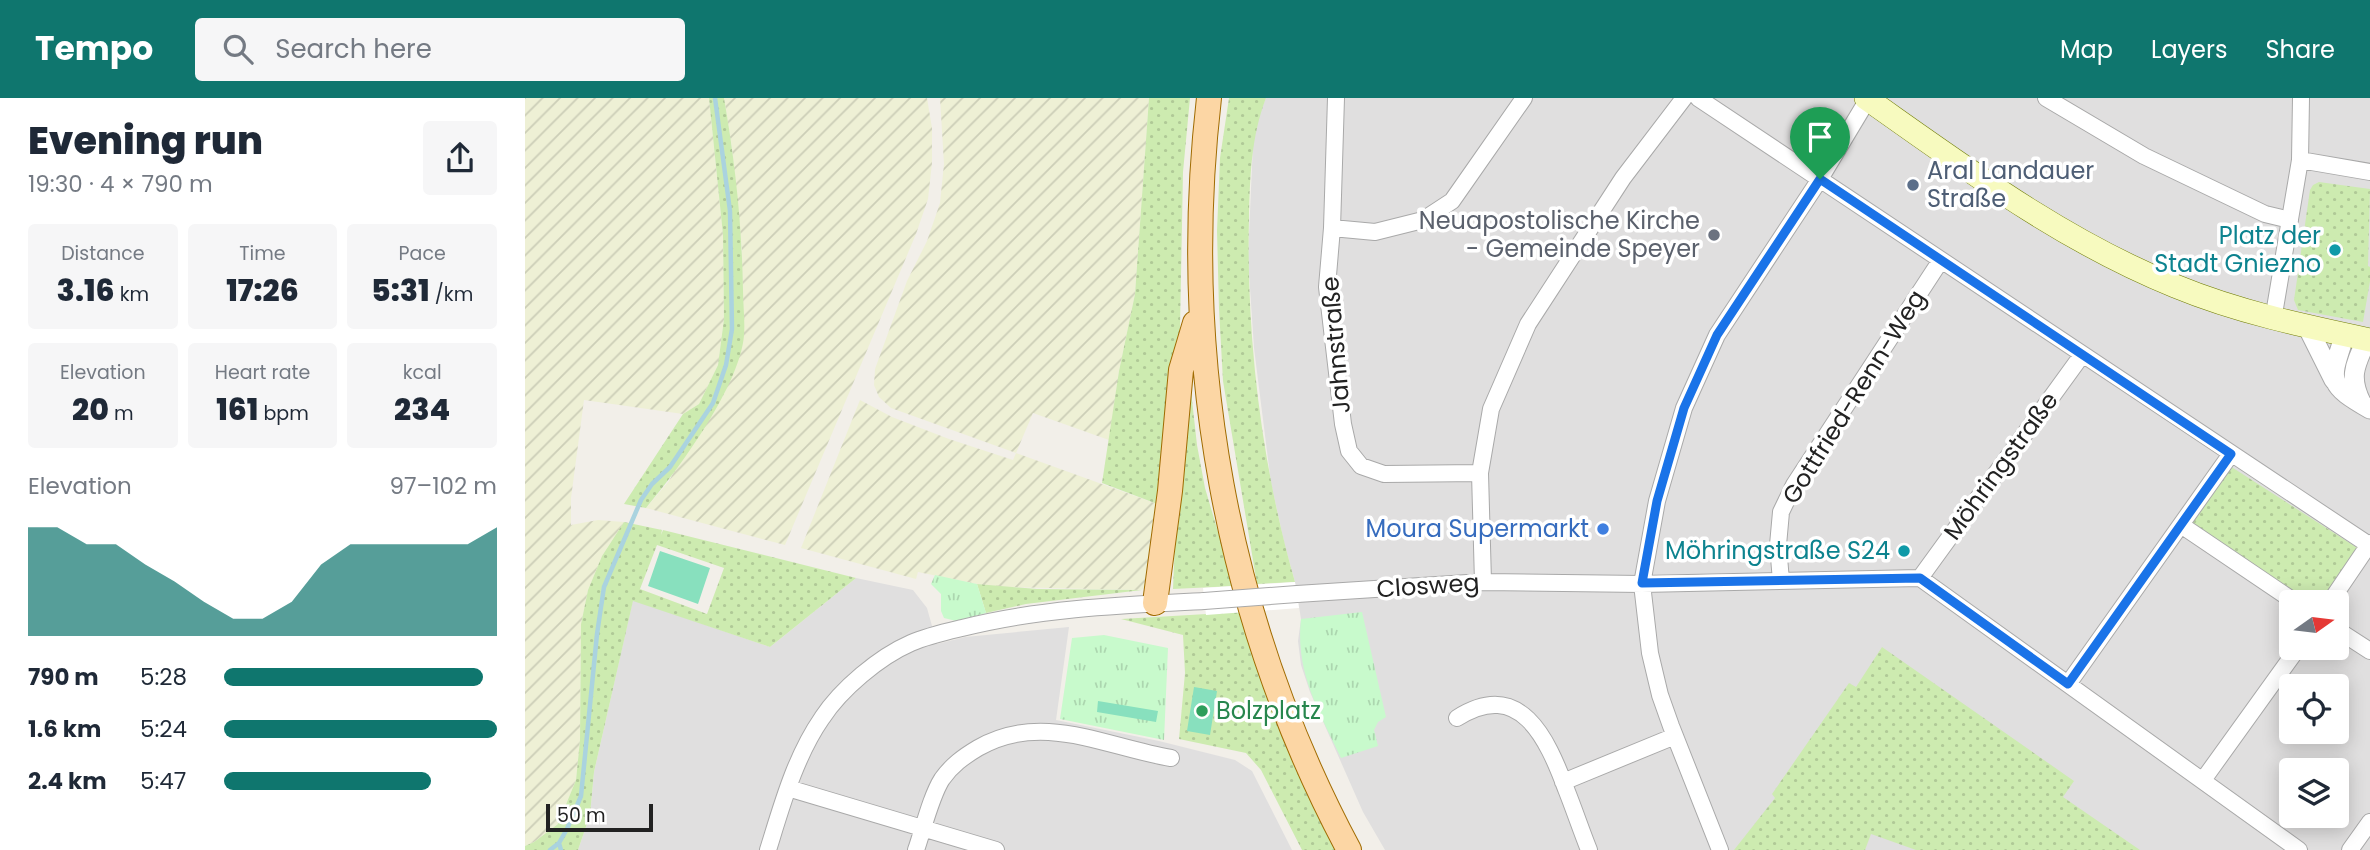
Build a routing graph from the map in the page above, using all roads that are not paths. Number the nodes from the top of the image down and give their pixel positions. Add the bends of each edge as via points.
1 (1209, 98) edge
2 (1336, 98) edge
3 (1524, 98) edge
4 (1683, 98) edge
5 (1698, 98) edge
6 (2046, 98) edge
7 (2080, 98) edge
8 (2301, 98) edge
9 (1867, 99) edge
10 (2071, 114) junction
11 (2300, 160) junction
12 (2370, 172) edge
13 (1820, 179) junction
14 (2290, 220) junction
15 (1332, 228) junction
16 (1941, 260) junction
17 (1200, 302) junction
18 (2273, 320) junction
19 (2307, 326) junction
20 (2361, 338) edge
21 (2083, 355) junction
22 (2335, 380) junction
23 (2366, 406) edge
24 (2231, 454) junction
25 (1480, 473) junction
26 (2181, 525) junction
27 (2369, 544) edge
28 (1920, 578) junction
29 (1781, 581) junction
30 (1483, 582) junction
31 (1642, 583) junction
32 (2338, 590) edge
33 (2279, 591) edge
34 (1155, 604) junction
35 (2349, 637) edge
36 (2370, 651) edge
37 (2289, 660) edge
38 (2068, 684) junction
39 (1457, 718) dead end
40 (1675, 736) junction
41 (1171, 758) dead end
42 (2203, 780) junction
43 (1563, 782) junction
44 (787, 788) junction
45 (2370, 822) edge
46 (923, 828) junction
47 (768, 850) edge
48 (916, 850) edge
49 (996, 850) edge
50 (1349, 850) edge
51 (1589, 850) edge
52 (1720, 850) edge
53 (2299, 850) edge
54 (2350, 850) edge

1 - 17 main road via 1201,179
2 - 15 street, Jahnstraße
3 - 15 street via 1452,201 1423,220 1375,232
4 - 25 street via 1623,178 1528,324 1492,409
5 - 13 street
6 - 10 street
7 - 10 street
8 - 11 street
9 - 13 street
9 - 18 main road via 2069,234 2175,286
10 - 14 street via 2144,156 2265,214
11 - 12 street
11 - 14 street
13 - 16 street
13 - 31 street via 1717,335 1684,408 1657,501
14 - 18 street
15 - 25 street, Jahnstraße via 1327,287 1349,451 1361,466 1384,474
16 - 21 street
16 - 29 street, Gottfried-Renn-Weg via 1794,485 1781,512
17 - 34 main road via 1181,370
17 - 50 main road via 1219,477 1241,576 1290,723
18 - 19 main road
19 - 20 main road
19 - 22 street
20 - 22 street via 2335,369
20 - 23 street via 2353,384
21 - 24 street
21 - 28 street, Möhringstraße
22 - 23 street via 2341,392
24 - 26 street
24 - 27 street
25 - 30 street
26 - 33 street
26 - 38 street
27 - 32 street
28 - 29 street, Closweg
28 - 38 street
29 - 31 street, Closweg
30 - 31 street, Closweg
30 - 34 street, Closweg, bridge
31 - 40 street via 1653,667
34 - 44 street, Closweg via 1017,617 910,643 853,683 823,716
35 - 36 street
37 - 42 street
38 - 42 street
39 - 43 street via 1483,706 1516,711 1545,741
40 - 43 street
40 - 52 street
41 - 46 street via 1067,733 1032,730 990,741 958,760 941,781
42 - 53 street
43 - 51 street
44 - 46 street
44 - 47 street, Closweg
45 - 54 street
46 - 48 street
46 - 49 street

